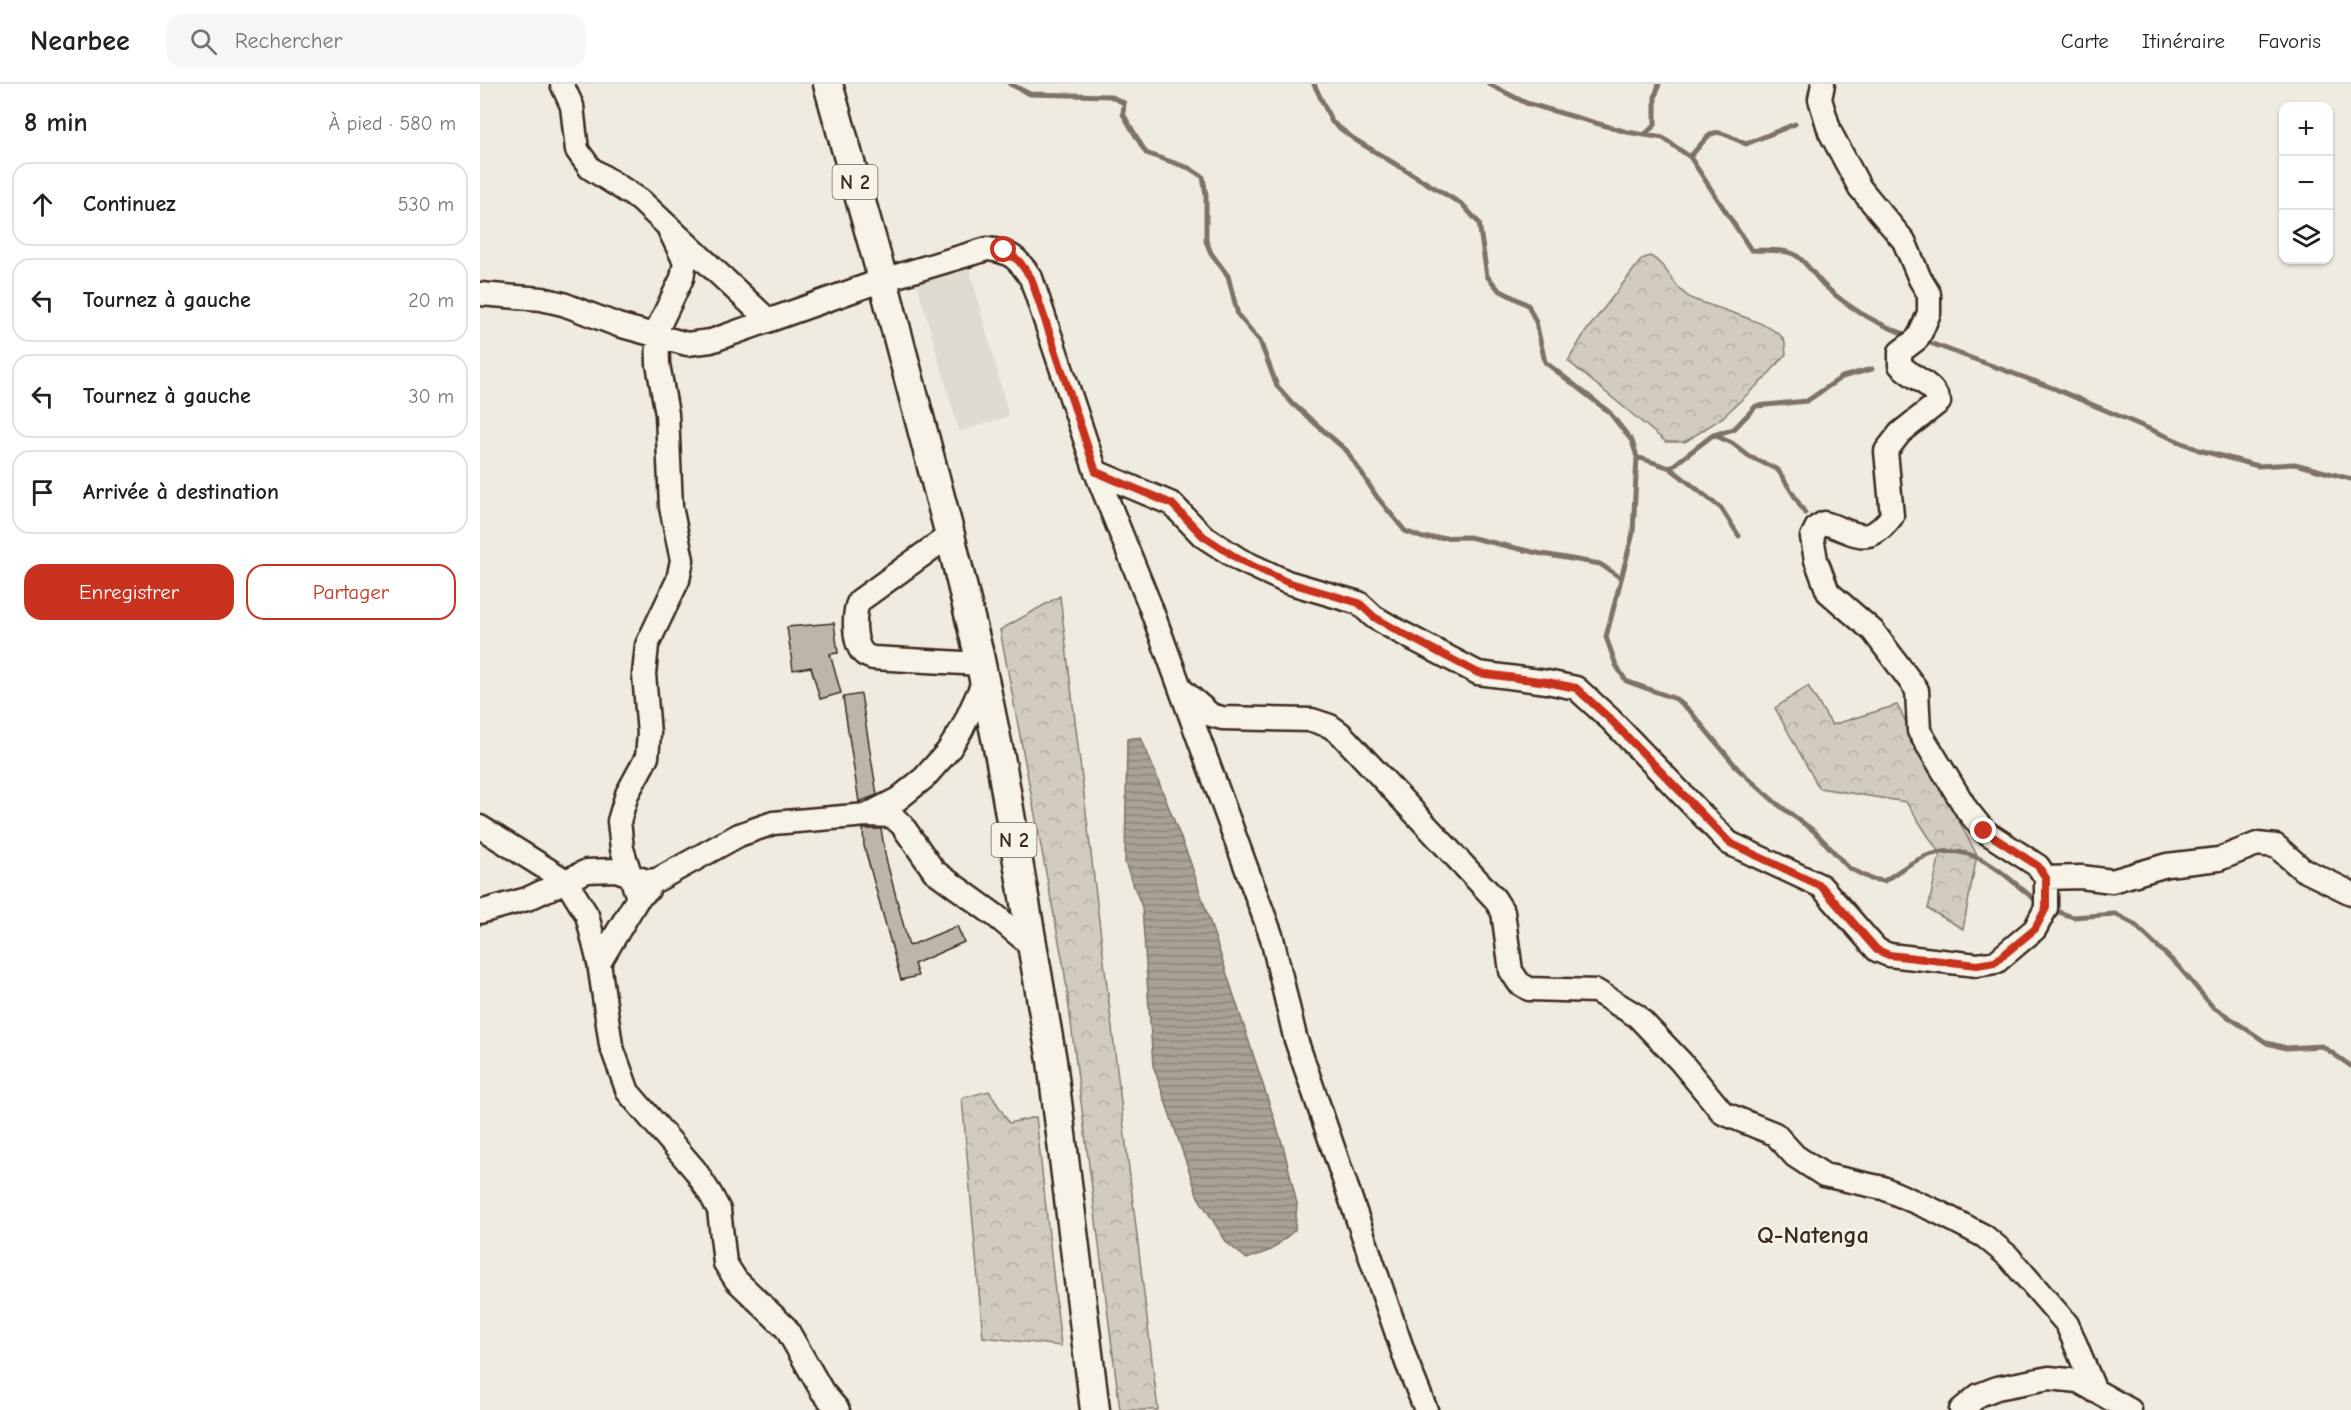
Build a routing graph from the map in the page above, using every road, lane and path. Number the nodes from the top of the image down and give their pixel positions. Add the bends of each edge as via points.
1 (562, 84) edge
2 (828, 84) edge
3 (845, 84) edge
4 (1823, 84) edge
5 (668, 227) junction
6 (883, 279) junction
7 (480, 294) edge
8 (768, 320) junction
9 (657, 336) junction
10 (1096, 472) junction
11 (950, 535) junction
12 (982, 672) junction
13 (1180, 689) junction
14 (867, 815) junction
15 (480, 827) edge
16 (630, 875) junction
17 (2046, 878) junction
18 (657, 880) junction
19 (566, 881) junction
20 (2351, 893) edge
21 (639, 898) junction
22 (480, 912) edge
23 (1033, 947) junction
24 (599, 963) junction
25 (2096, 1391) junction
26 (838, 1410) edge
27 (1095, 1410) edge
28 (1425, 1410) edge
29 (1961, 1410) edge
30 (2130, 1410) edge

1 - 5 street via 572,106 577,150 583,159 590,168 640,200
2 - 6 main road, N 2
3 - 6 main road, N 2
4 - 17 street via 1820,99 1830,132 1860,188 1904,241 1929,294 1929,314 1917,339 1900,352 1900,365 1934,390 1939,402 1900,433 1886,450 1892,516 1884,527 1872,536 1858,537 1824,523 1812,537 1815,561 1828,592 1873,631 1917,690 1919,731 1967,810 1984,831 2038,866
5 - 8 street
5 - 9 street via 685,262
6 - 8 street
6 - 10 street via 987,249 1004,250 1019,261 1031,278
6 - 11 main road, N 2
7 - 9 street via 542,299
8 - 9 street via 711,341 687,344
9 - 16 street via 667,414 670,507 682,560 678,580 647,645 647,757 627,794 619,821
10 - 13 street
10 - 17 street via 1172,504 1203,536 1240,560 1287,582 1359,603 1374,617 1478,673 1576,688 1730,843 1821,886 1877,950 1889,955 1977,965 1995,962 2035,929 2046,908
11 - 12 main road, N 2
11 - 12 street via 859,602 854,621 859,646 873,658
12 - 14 street via 962,729 948,751 898,799
12 - 23 main road, N 2
13 - 25 street via 1216,717 1312,720 1341,734 1494,898 1503,912 1511,971 1519,983 1529,989 1596,991 1636,1016 1723,1113 1776,1134 1796,1156 1824,1175 1883,1188 1984,1236 2008,1256 2067,1324
13 - 28 street via 1272,938 1295,1037
14 - 18 street via 773,823 739,834
14 - 23 street via 892,816 934,871
15 - 19 street
16 - 18 street
16 - 19 street via 616,870 587,871
16 - 21 street
17 - 20 street via 2112,881 2167,866 2218,859 2257,844 2276,846 2302,869
18 - 21 street
19 - 22 street
19 - 24 street via 587,915
21 - 24 street
23 - 27 main road, N 2 via 1053,1061
24 - 26 street via 611,1045 628,1092 695,1170 711,1195 719,1210 726,1263 736,1280 786,1328 822,1391
25 - 29 street via 2078,1381 2049,1378 1997,1388 1979,1395
25 - 30 street

